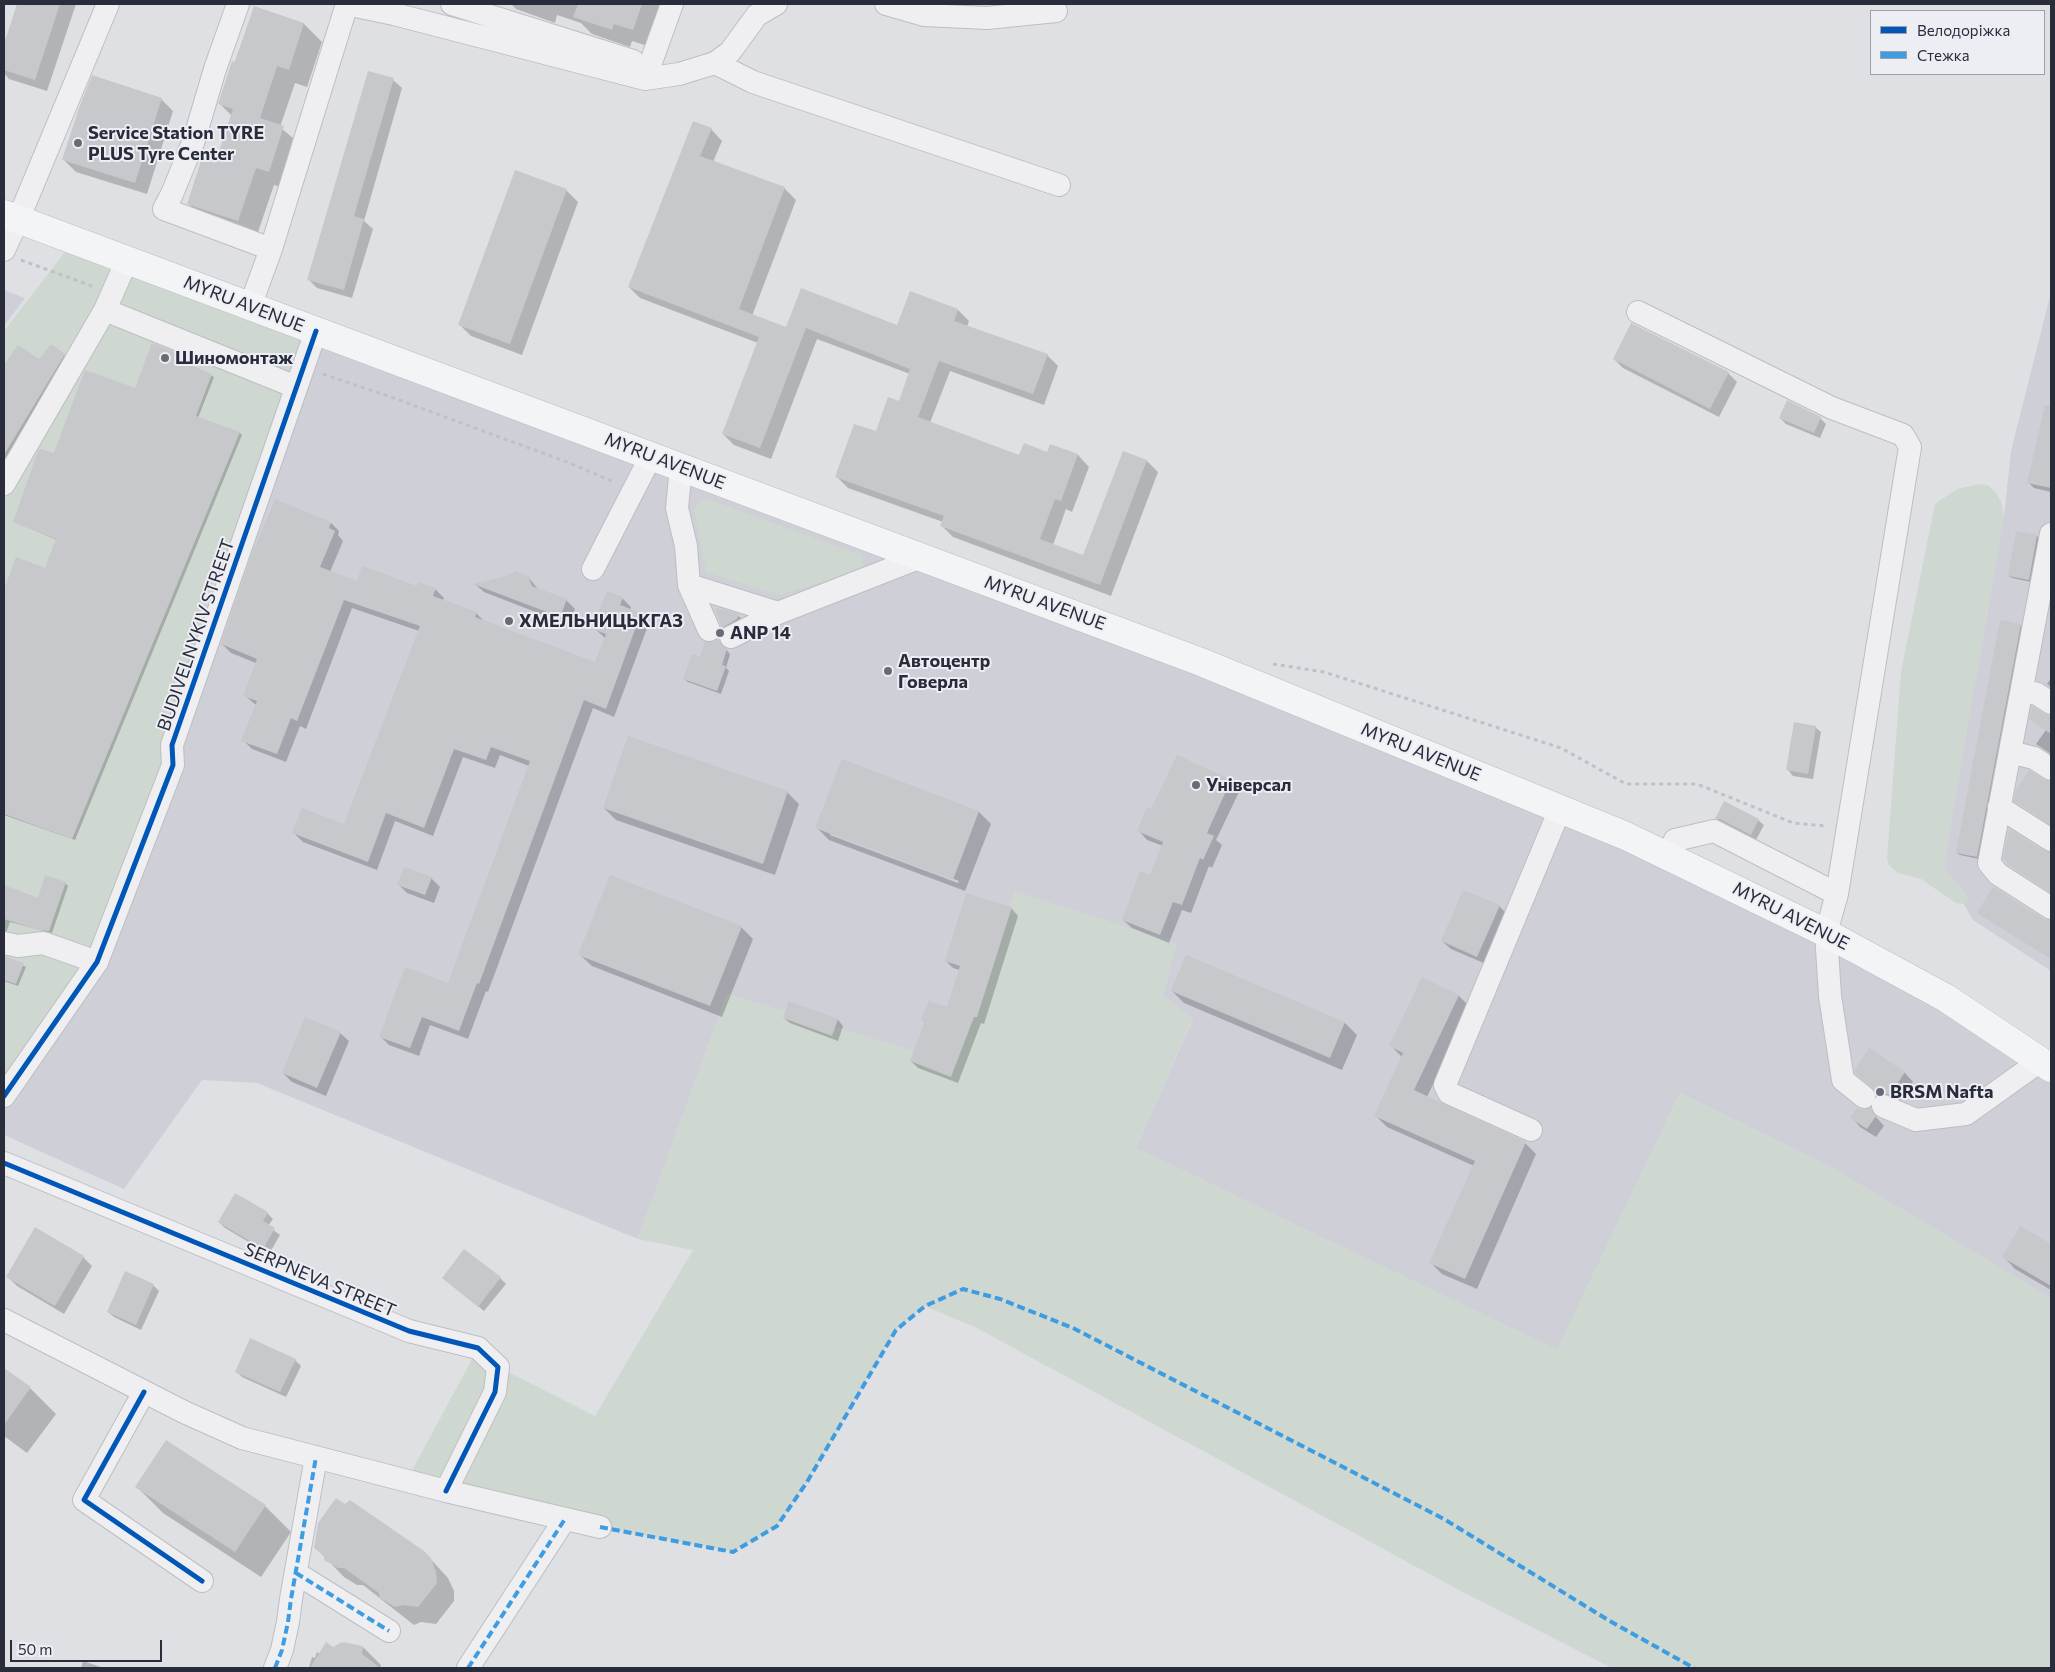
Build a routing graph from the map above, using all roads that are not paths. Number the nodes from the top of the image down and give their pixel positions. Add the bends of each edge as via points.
1 (108, 4) edge
2 (238, 4) edge
3 (347, 4) edge
4 (452, 4) edge
5 (672, 4) edge
6 (776, 4) edge
7 (886, 4) edge
8 (395, 9) edge
9 (1056, 11) dead end
10 (715, 63) junction
11 (648, 73) junction
12 (1059, 185) dead end
13 (11, 217) edge
14 (271, 249) junction
15 (8, 254) edge
16 (127, 260) junction
17 (109, 302) junction
18 (246, 305) junction
19 (1638, 312) dead end
20 (316, 331) junction
21 (300, 377) junction
22 (651, 456) junction
23 (681, 467) junction
24 (4, 484) edge
25 (2051, 534) edge
26 (922, 557) junction
27 (2048, 567) edge
28 (593, 569) dead end
29 (689, 585) junction
30 (778, 613) junction
31 (2043, 628) edge
32 (709, 630) dead end
33 (731, 637) dead end
34 (2022, 690) junction
35 (2051, 703) edge
36 (2010, 752) junction
37 (2051, 769) edge
38 (1999, 807) junction
39 (1560, 809) junction
40 (2051, 840) edge
41 (1667, 856) junction
42 (1837, 894) junction
43 (2051, 908) edge
44 (1826, 933) junction
45 (4, 943) edge
46 (97, 962) junction
47 (2046, 1064) edge
48 (4, 1096) edge
49 (1531, 1130) dead end
50 (4, 1163) edge
51 (4, 1320) edge
52 (144, 1392) junction
53 (316, 1457) junction
54 (446, 1491) junction
55 (565, 1519) junction
56 (600, 1527) dead end
57 (296, 1573) junction
58 (202, 1581) dead end
59 (389, 1631) dead end
60 (275, 1668) edge
61 (468, 1668) edge

1 - 13 street
2 - 14 street via 194,140 164,209
3 - 8 street
3 - 14 street
4 - 11 street
5 - 11 street
6 - 10 street via 757,15 730,52
7 - 9 street via 924,15 987,18
8 - 11 street
10 - 11 street via 679,74
10 - 12 street via 753,82
13 - 15 street
13 - 16 main road, MYRU AVENUE
14 - 18 street via 255,294
16 - 17 street
16 - 18 main road, MYRU AVENUE
17 - 21 street
17 - 24 street
18 - 20 main road, MYRU AVENUE
19 - 42 street via 1832,408 1903,435 1910,447
20 - 21 street, BUDIVELNYKIV STREET
20 - 22 main road, MYRU AVENUE
21 - 46 street, BUDIVELNYKIV STREET via 172,745 173,764
22 - 23 main road, MYRU AVENUE
22 - 28 street
23 - 26 main road, MYRU AVENUE
23 - 29 street via 677,508 686,546
25 - 27 street
26 - 30 street
26 - 39 main road, MYRU AVENUE via 1201,662
27 - 31 street
29 - 30 street
29 - 32 street
30 - 33 street
31 - 34 street
34 - 35 street
34 - 36 street
36 - 37 street via 2034,758
36 - 38 street
38 - 40 street
38 - 43 street via 1989,863 1998,874
39 - 41 main road, MYRU AVENUE
39 - 49 street via 1445,1085 1449,1093
41 - 42 street via 1675,840 1714,831
41 - 44 main road, MYRU AVENUE
42 - 44 street
44 - 47 main road, MYRU AVENUE via 1946,998
44 - 47 street via 1830,996 1843,1080 1874,1101 1916,1120 1966,1114
45 - 46 street via 18,946 43,943
46 - 48 street, BUDIVELNYKIV STREET
50 - 54 street, SERPNEVA STREET via 409,1331 478,1348 498,1367 495,1392
51 - 52 street
52 - 53 street via 242,1438
52 - 58 street via 84,1500
53 - 54 street
53 - 57 street
54 - 55 street
55 - 56 street
55 - 61 street
57 - 59 street
57 - 60 street via 286,1631

